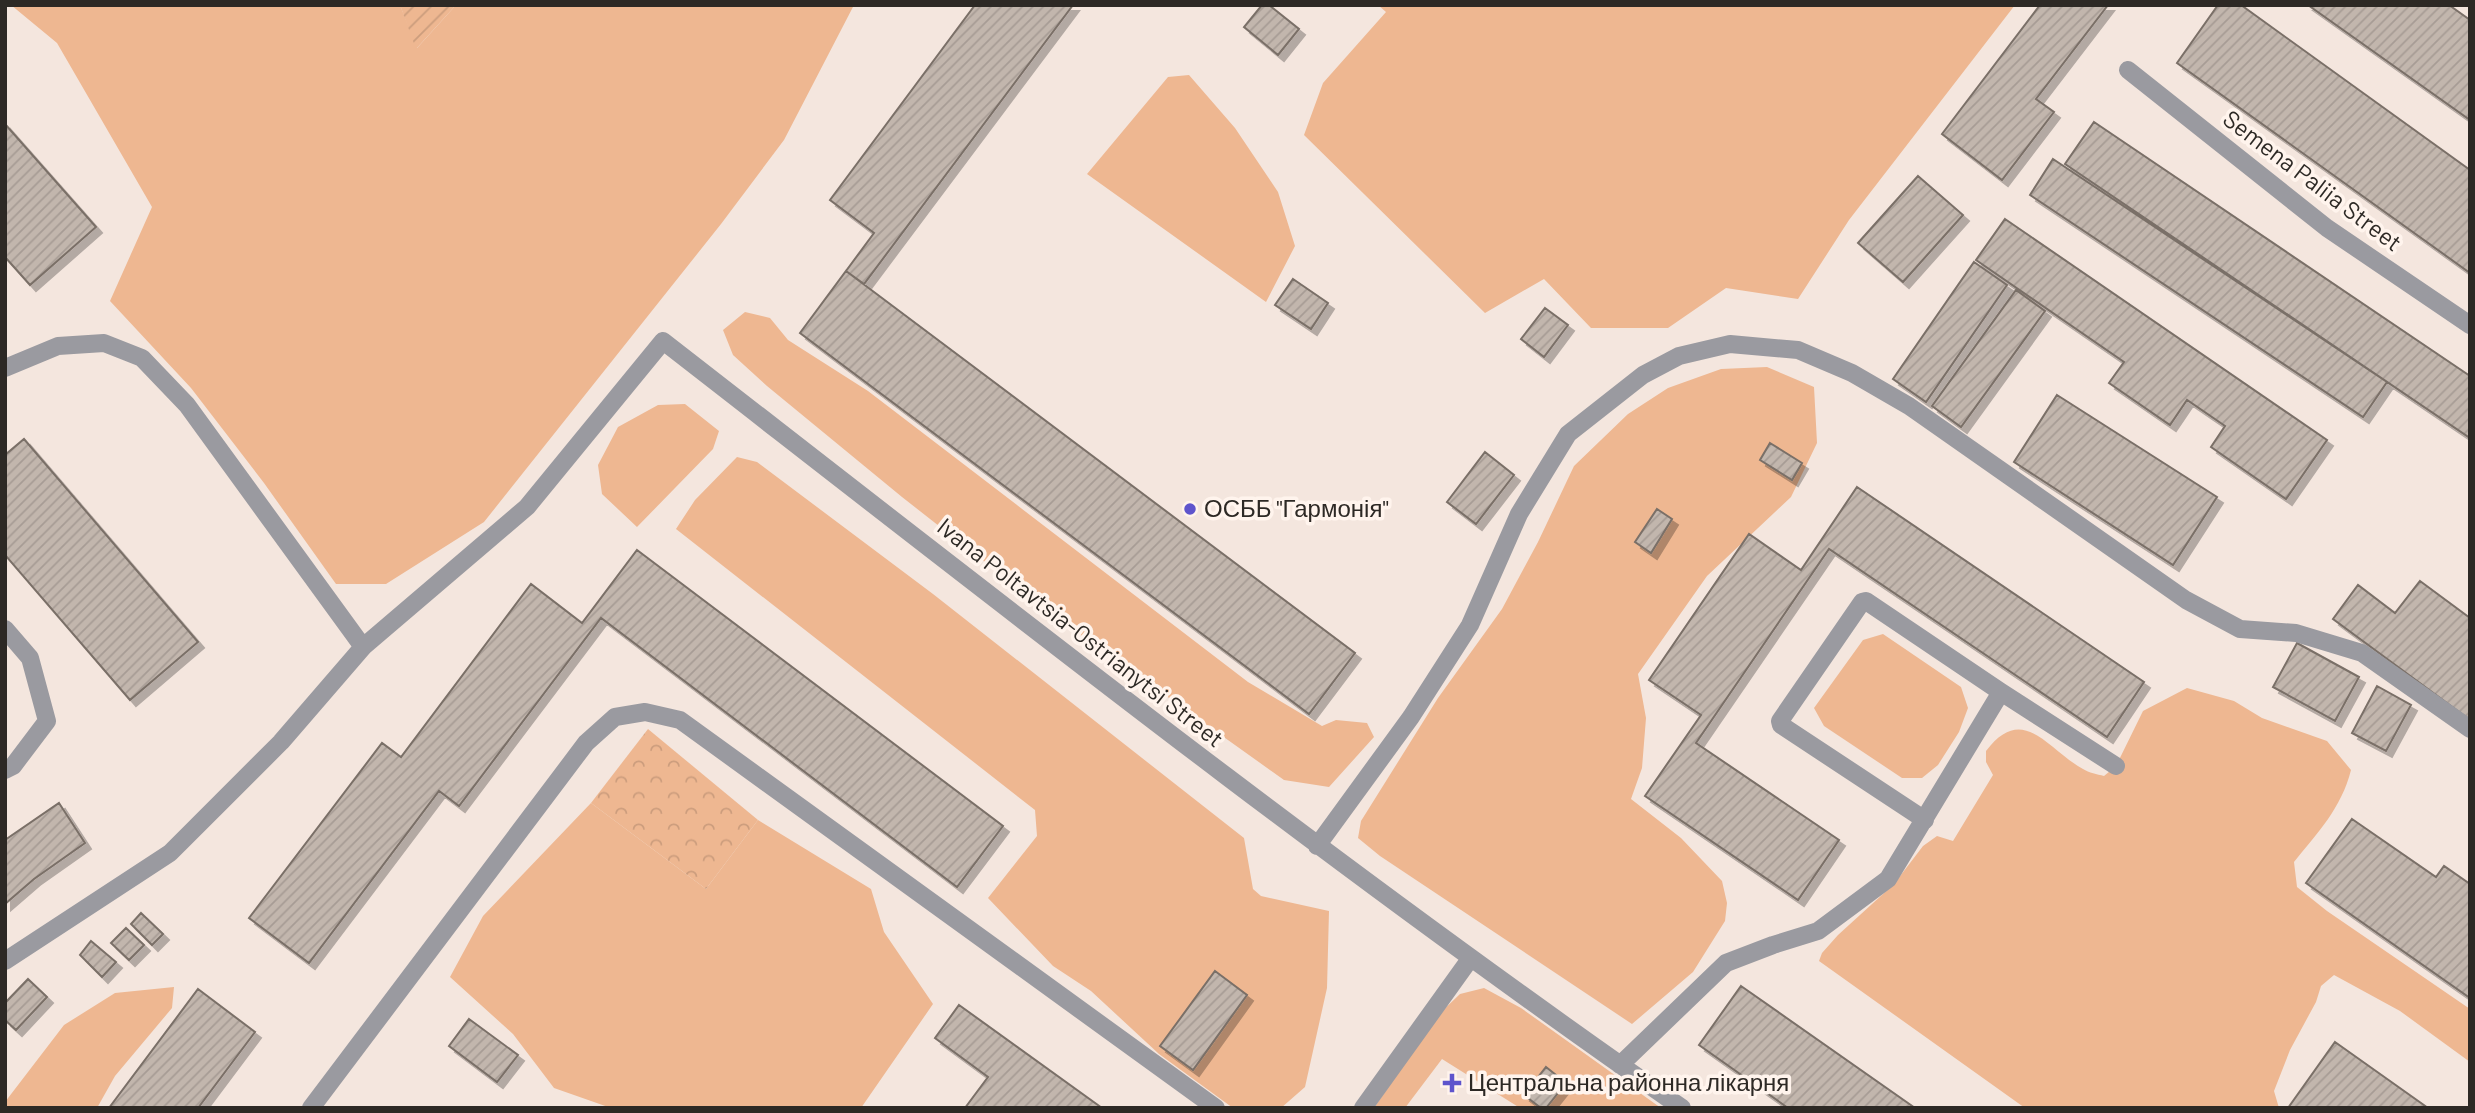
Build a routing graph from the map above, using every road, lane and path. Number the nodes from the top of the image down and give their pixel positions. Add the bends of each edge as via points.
1 (2128, 70) dead end
2 (2470, 325) edge
3 (5, 368) edge
4 (5, 629) edge
5 (363, 647) junction
6 (2001, 692) junction
7 (2470, 729) edge
8 (2116, 766) dead end
9 (5, 770) edge
10 (1925, 820) junction
11 (1317, 846) junction
12 (1471, 959) junction
13 (5, 961) edge
14 (1620, 1065) junction
15 (311, 1108) edge
16 (1216, 1108) edge
17 (1363, 1108) edge
18 (1682, 1108) edge

1 - 2 street, Semena Paliia Street via 2327,228
3 - 5 street via 58,346 104,344 142,358 187,405
4 - 9 street via 30,658 47,721
5 - 11 street, Ivana Poltavtsia-Ostrianytsi Street via 527,507 663,341
5 - 13 street via 281,742 170,853
6 - 8 street
6 - 10 street
6 - 10 street via 1866,601 1781,718 1782,724
7 - 11 street via 2362,653 2296,633 2240,629 2186,600 1909,406 1853,373 1798,350 1730,344 1679,356 1643,375 1568,434 1519,514 1470,625 1411,717
10 - 14 street via 1888,879 1818,932 1726,963
11 - 12 street, Ivana Poltavtsia-Ostrianytsi Street
12 - 14 street, Ivana Poltavtsia-Ostrianytsi Street
12 - 17 street
14 - 18 street, Ivana Poltavtsia-Ostrianytsi Street
15 - 16 street via 586,743 615,717 645,712 680,720

